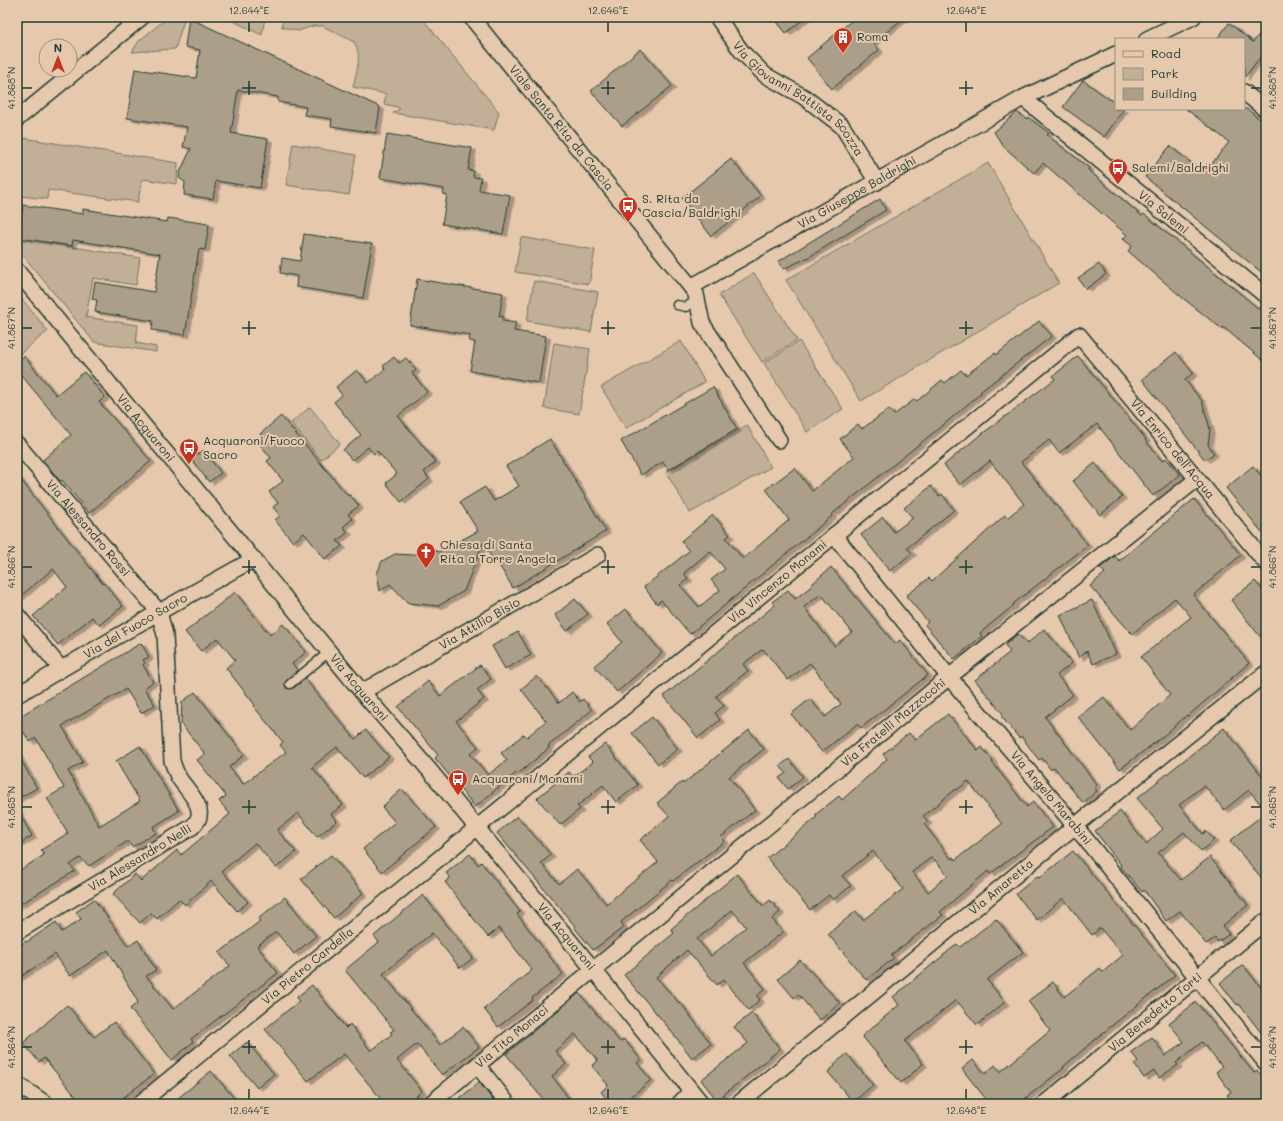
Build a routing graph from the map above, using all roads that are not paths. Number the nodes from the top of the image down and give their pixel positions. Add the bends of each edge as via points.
1 (142, 17) edge
2 (471, 17) edge
3 (717, 17) edge
4 (1193, 17) edge
5 (1168, 29) junction
6 (1149, 38) edge
7 (1179, 38) edge
8 (1115, 54) edge
9 (1245, 93) edge
10 (1023, 98) junction
11 (1266, 110) edge
12 (17, 119) edge
13 (877, 182) junction
14 (17, 271) edge
15 (693, 290) junction
16 (1266, 296) edge
17 (677, 306) dead end
18 (1079, 335) joint
19 (779, 440) dead end
20 (17, 444) edge
21 (1197, 479) junction
22 (834, 535) junction
23 (598, 555) dead end
24 (254, 559) junction
25 (1266, 563) edge
26 (159, 612) junction
27 (17, 615) edge
28 (329, 652) junction
29 (61, 670) junction
30 (1266, 673) edge
31 (949, 677) junction
32 (290, 684) dead end
33 (362, 692) junction
34 (17, 695) edge
35 (1075, 826) junction
36 (477, 829) junction
37 (1266, 921) edge
38 (17, 932) edge
39 (593, 969) junction
40 (1196, 978) junction
41 (1266, 1063) edge
42 (478, 1065) junction
43 (17, 1084) edge
44 (691, 1092) junction
45 (46, 1104) edge
46 (139, 1104) edge
47 (430, 1104) edge
48 (508, 1104) edge
49 (679, 1104) edge
50 (702, 1104) edge
51 (738, 1104) edge
52 (1044, 1104) edge

1 - 12 street
2 - 15 street, Viale Santa Rita da Cascia
3 - 13 street, Via Giovanni Battista Scozza via 742,52 765,75 804,97 842,126
4 - 5 street
5 - 6 street
5 - 7 street
8 - 10 street, Via Giuseppe Baldrighi
9 - 11 street
10 - 13 street, Via Giuseppe Baldrighi
10 - 16 street, Via Salemi
13 - 15 street, Via Giuseppe Baldrighi
14 - 24 street, Via Acquaroni
15 - 17 lane via 692,303 686,307
15 - 19 street, Viale Santa Rita da Cascia via 702,323
18 - 21 street, Via Enrico dell'Acqua
18 - 22 street, Via Vincenzo Monamì
20 - 26 street, Via Alessandro Rossi
21 - 25 street, Via Enrico dell'Acqua
21 - 31 street, Via Fratelli Mazzocchi
22 - 31 street, Via Angelo Marabini
22 - 36 street, Via Vincenzo Monamì
23 - 33 street, Via Attilio Bisio
24 - 26 street, Via del Fuoco Sacro
24 - 28 street, Via Acquaroni
26 - 29 street, Via del Fuoco Sacro
26 - 38 street, Via Alessandro Nelli via 165,635 172,761 179,778 198,804 197,822
27 - 29 street
28 - 32 lane
28 - 33 street, Via Acquaroni
29 - 34 street, Via del Fuoco Sacro
30 - 35 street, Via Amaretta
31 - 35 street, Via Angelo Marabini
31 - 39 street, Via Fratelli Mazzocchi
33 - 36 street, Via Acquaroni
35 - 40 street, Via Angelo Marabini
35 - 51 street, Via Amaretta
36 - 39 street, Via Acquaroni
36 - 46 street, Via Pietro Cardella
37 - 40 street, Via Benedetto Torti
39 - 42 street, Via Tito Monaci
39 - 44 street, Via Acquaroni
40 - 41 street, Via Angelo Marabini
40 - 52 street, Via Benedetto Torti
42 - 47 street, Via Tito Monaci
42 - 48 street
43 - 45 street
44 - 49 street
44 - 50 street, Via Acquaroni

